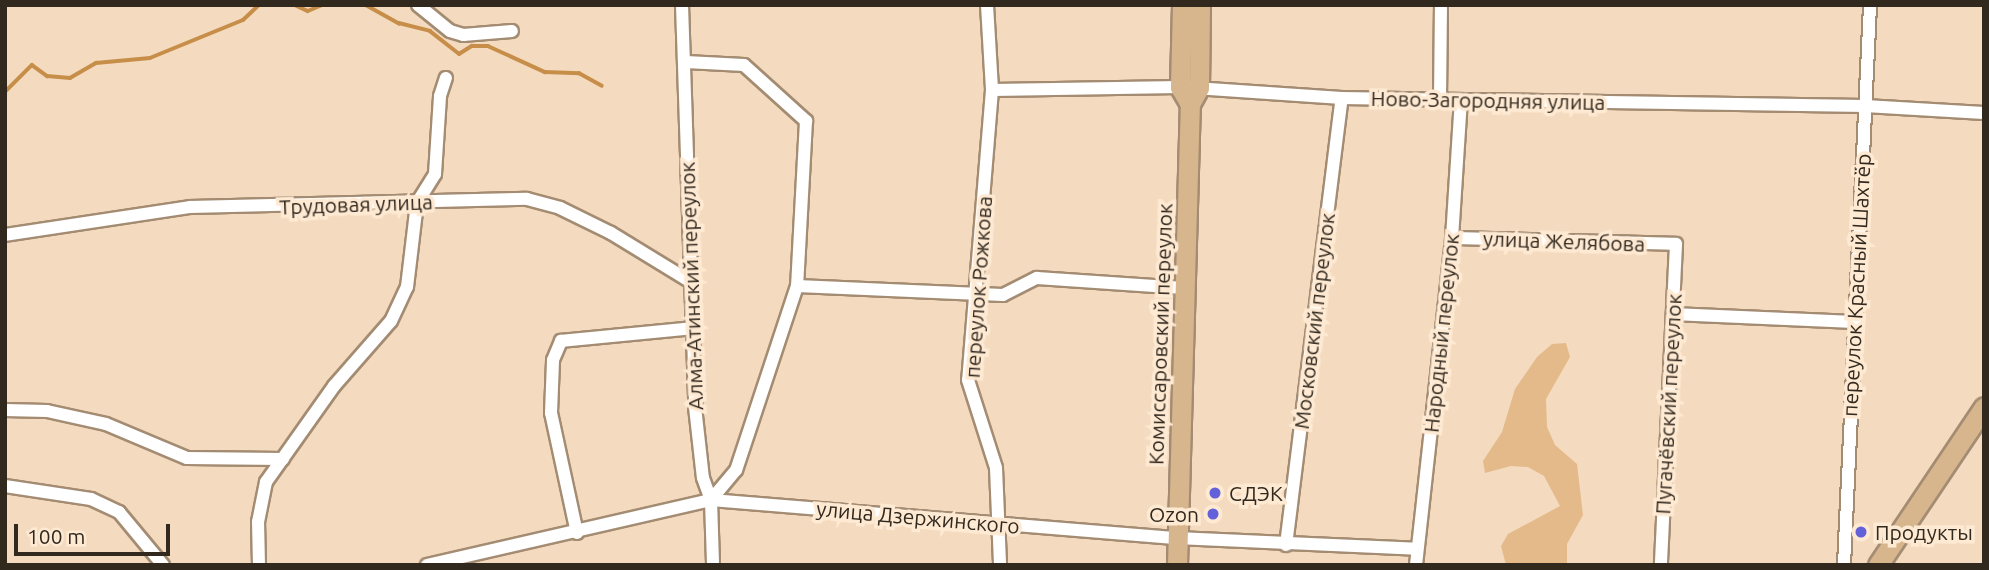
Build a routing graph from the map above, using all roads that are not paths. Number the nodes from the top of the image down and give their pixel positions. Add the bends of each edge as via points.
1 (418, 5) edge
2 (682, 5) edge
3 (987, 5) edge
4 (1182, 5) edge
5 (1200, 5) edge
6 (1441, 5) edge
7 (1870, 5) edge
8 (512, 31) dead end
9 (686, 62) junction
10 (446, 78) dead end
11 (992, 90) junction
12 (1190, 93) junction
13 (1342, 98) junction
14 (1440, 100) junction
15 (1461, 100) junction
16 (1865, 106) junction
17 (1984, 113) edge
18 (417, 203) junction
19 (5, 235) edge
20 (1452, 238) junction
21 (1675, 244) joint
22 (688, 280) junction
23 (797, 286) junction
24 (1184, 288) junction
25 (976, 293) junction
26 (1673, 314) junction
27 (1854, 322) junction
28 (693, 328) junction
29 (1984, 407) edge
30 (5, 410) edge
31 (283, 459) junction
32 (5, 486) edge
33 (711, 500) junction
34 (1000, 525) junction
35 (577, 533) junction
36 (1177, 538) junction
37 (1286, 545) junction
38 (1416, 549) junction
39 (163, 565) edge
40 (259, 565) edge
41 (427, 565) edge
42 (713, 565) edge
43 (1000, 565) edge
44 (1177, 565) edge
45 (1416, 565) edge
46 (1661, 565) edge
47 (1844, 565) edge
48 (1878, 565) edge

1 - 8 street via 450,31
2 - 9 street, Алма-Атинский переулок
3 - 11 street, переулок Рожкова
4 - 12 main road, Комиссаровский переулок
5 - 12 main road, Комиссаровский переулок
6 - 14 street
7 - 16 street, переулок Красный Шахтёр
9 - 22 street, Алма-Атинский переулок
9 - 23 street via 744,65 806,121
10 - 18 street via 440,96 435,174
11 - 12 street, Ново-Загородняя улица
11 - 25 street, переулок Рожкова
12 - 13 street, Ново-Загородняя улица
12 - 24 main road, Комиссаровский переулок
13 - 14 street, Ново-Загородняя улица
13 - 37 street, Московский переулок
14 - 15 street, Ново-Загородняя улица
15 - 16 street, Ново-Загородняя улица
15 - 20 street, Народный переулок
16 - 17 street, Ново-Загородняя улица
16 - 27 street, переулок Красный Шахтёр
18 - 19 street, Трудовая улица via 190,207
18 - 22 street, Трудовая улица via 487,197 527,199 560,208
18 - 31 street via 407,288 391,321 334,386
20 - 21 street, улица Желябова
20 - 38 street, Народный переулок
21 - 26 street, Пугачёвский переулок
22 - 28 street, Алма-Атинский переулок
23 - 25 street
23 - 33 street via 736,470
24 - 25 street via 1037,278 1003,295
24 - 36 main road, Комиссаровский переулок
25 - 34 street, переулок Рожкова via 968,380 996,468
26 - 27 street
26 - 46 street, Пугачёвский переулок
27 - 47 street, переулок Красный Шахтёр
28 - 33 street, Алма-Атинский переулок via 695,407 703,478
28 - 35 street via 561,341 553,360 551,413
29 - 48 main road
30 - 31 street via 47,411 106,424 187,458
31 - 40 street via 266,482 258,522
32 - 39 street via 91,499 119,512
33 - 34 street, улица Дзержинского
33 - 35 street, улица Дзержинского
33 - 42 street, Алма-Атинский переулок
34 - 36 street, улица Дзержинского
34 - 43 street, переулок Рожкова
35 - 41 street, улица Дзержинского
36 - 37 street, улица Дзержинского
36 - 44 main road, Комиссаровский переулок
37 - 38 street, улица Дзержинского
38 - 45 street, Народный переулок

